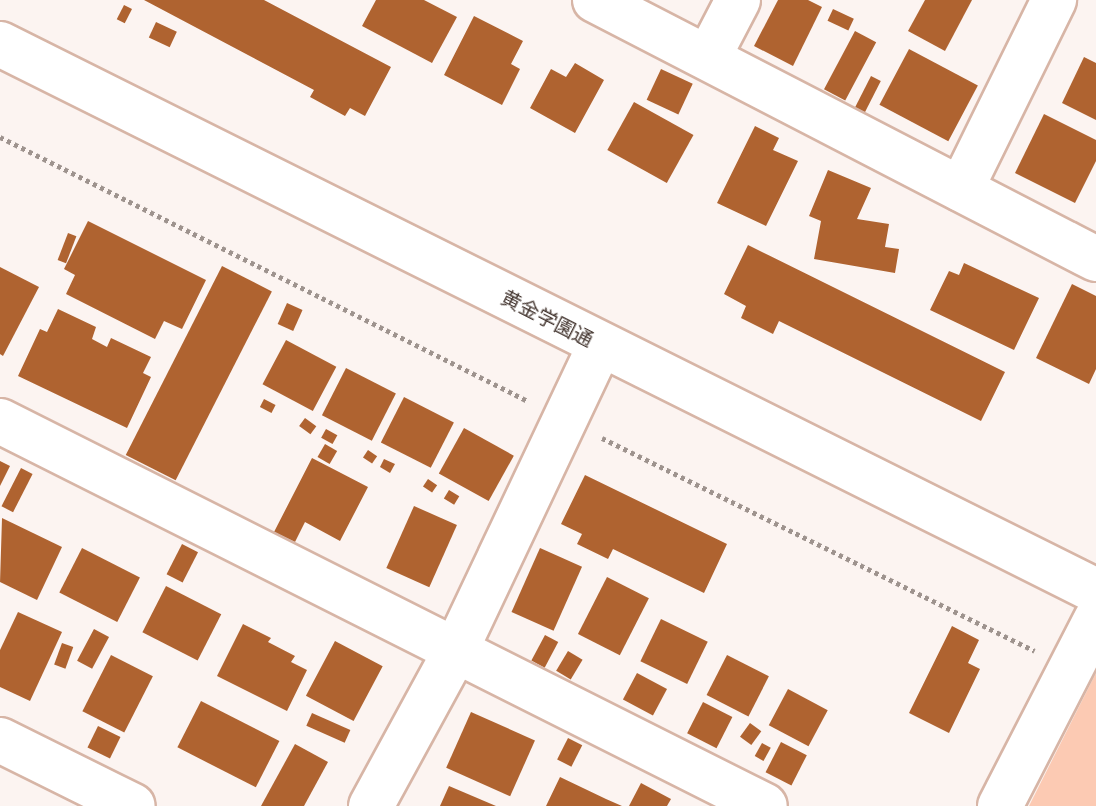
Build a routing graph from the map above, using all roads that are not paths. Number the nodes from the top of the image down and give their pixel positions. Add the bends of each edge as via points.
1 (595, 0) edge
2 (738, 0) edge
3 (1054, 0) edge
4 (0, 44) edge
5 (709, 56) junction
6 (961, 189) junction
7 (1096, 259) edge
8 (600, 345) junction
9 (0, 421) edge
10 (1096, 591) edge
11 (1096, 619) edge
12 (455, 652) junction
13 (0, 740) edge
14 (698, 791) edge
15 (69, 792) edge
16 (133, 806) edge
17 (371, 806) edge
18 (765, 806) edge
19 (1000, 806) edge

1 - 5 street
2 - 5 street
3 - 6 street
4 - 8 street, 黄金学園通
5 - 6 street
6 - 7 street
8 - 10 street, 黄金学園通
8 - 12 street
9 - 12 street
11 - 19 street
12 - 14 street
12 - 17 street
13 - 15 street
14 - 18 street
15 - 16 street

